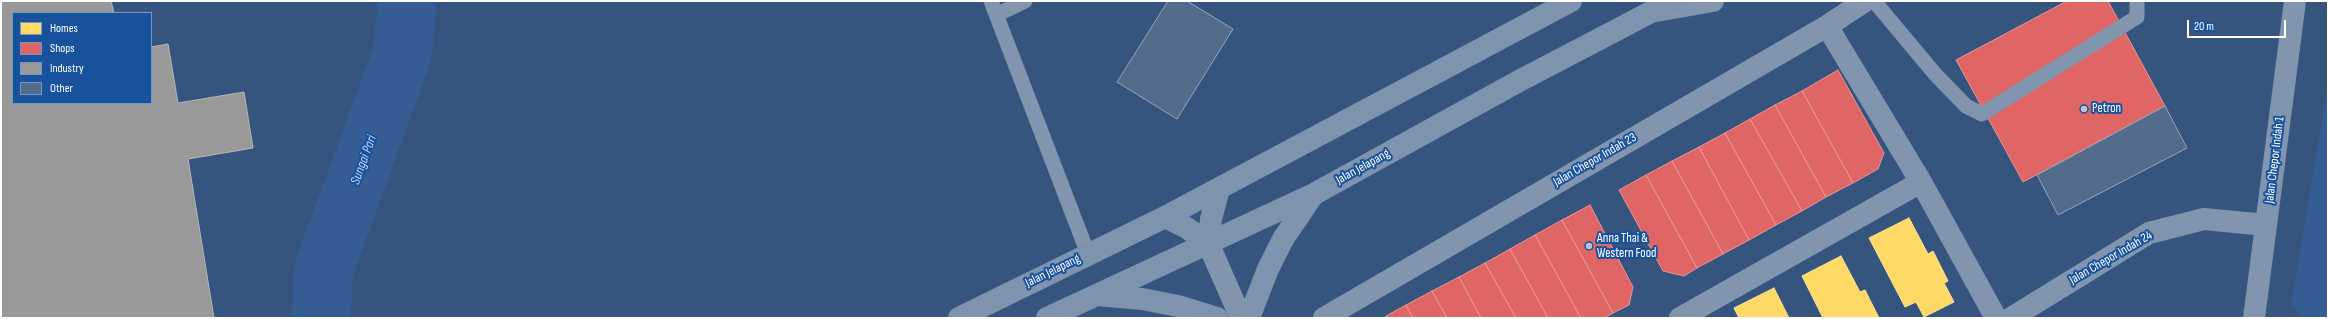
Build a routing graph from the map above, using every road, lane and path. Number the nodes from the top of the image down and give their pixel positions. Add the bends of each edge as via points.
1 (1024, 1) edge
2 (1571, 1) edge
3 (1713, 1) edge
4 (1865, 1) edge
5 (1874, 1) edge
6 (2137, 1) edge
7 (2295, 1) edge
8 (1664, 6) edge
9 (995, 7) edge
10 (1827, 26) junction
11 (1921, 182) junction
12 (1219, 189) junction
13 (1314, 194) junction
14 (1165, 217) junction
15 (2266, 225) junction
16 (1208, 243) junction
17 (1088, 254) junction
18 (1095, 295) junction
19 (959, 318) edge
20 (1047, 318) edge
21 (1217, 318) edge
22 (1241, 318) edge
23 (1249, 318) edge
24 (1324, 318) edge
25 (1680, 318) edge
26 (1996, 318) edge
27 (2011, 318) edge
28 (2254, 318) edge

1 - 9 lane
2 - 12 main road, Jalan Jelapang
3 - 8 street
4 - 10 street, Jalan Chepor Indah 23
5 - 6 lane via 1935,74 1966,106 1982,114 2137,17
7 - 15 street, Jalan Chepor Indah 1
8 - 13 main road, Jalan Jelapang via 1519,81
9 - 17 lane
10 - 11 street
10 - 24 street, Jalan Chepor Indah 23
11 - 25 street
11 - 26 street
12 - 14 main road, Jalan Jelapang
12 - 16 main road
13 - 16 main road, Jalan Jelapang
13 - 23 main road via 1283,239
14 - 16 main road
14 - 17 main road, Jalan Jelapang
15 - 27 street, Jalan Chepor Indah 24 via 2204,220 2149,233
15 - 28 street, Jalan Chepor Indah 1
16 - 18 main road, Jalan Jelapang
16 - 22 street
17 - 19 main road, Jalan Jelapang
18 - 20 main road, Jalan Jelapang
18 - 21 main road via 1142,299 1178,306

